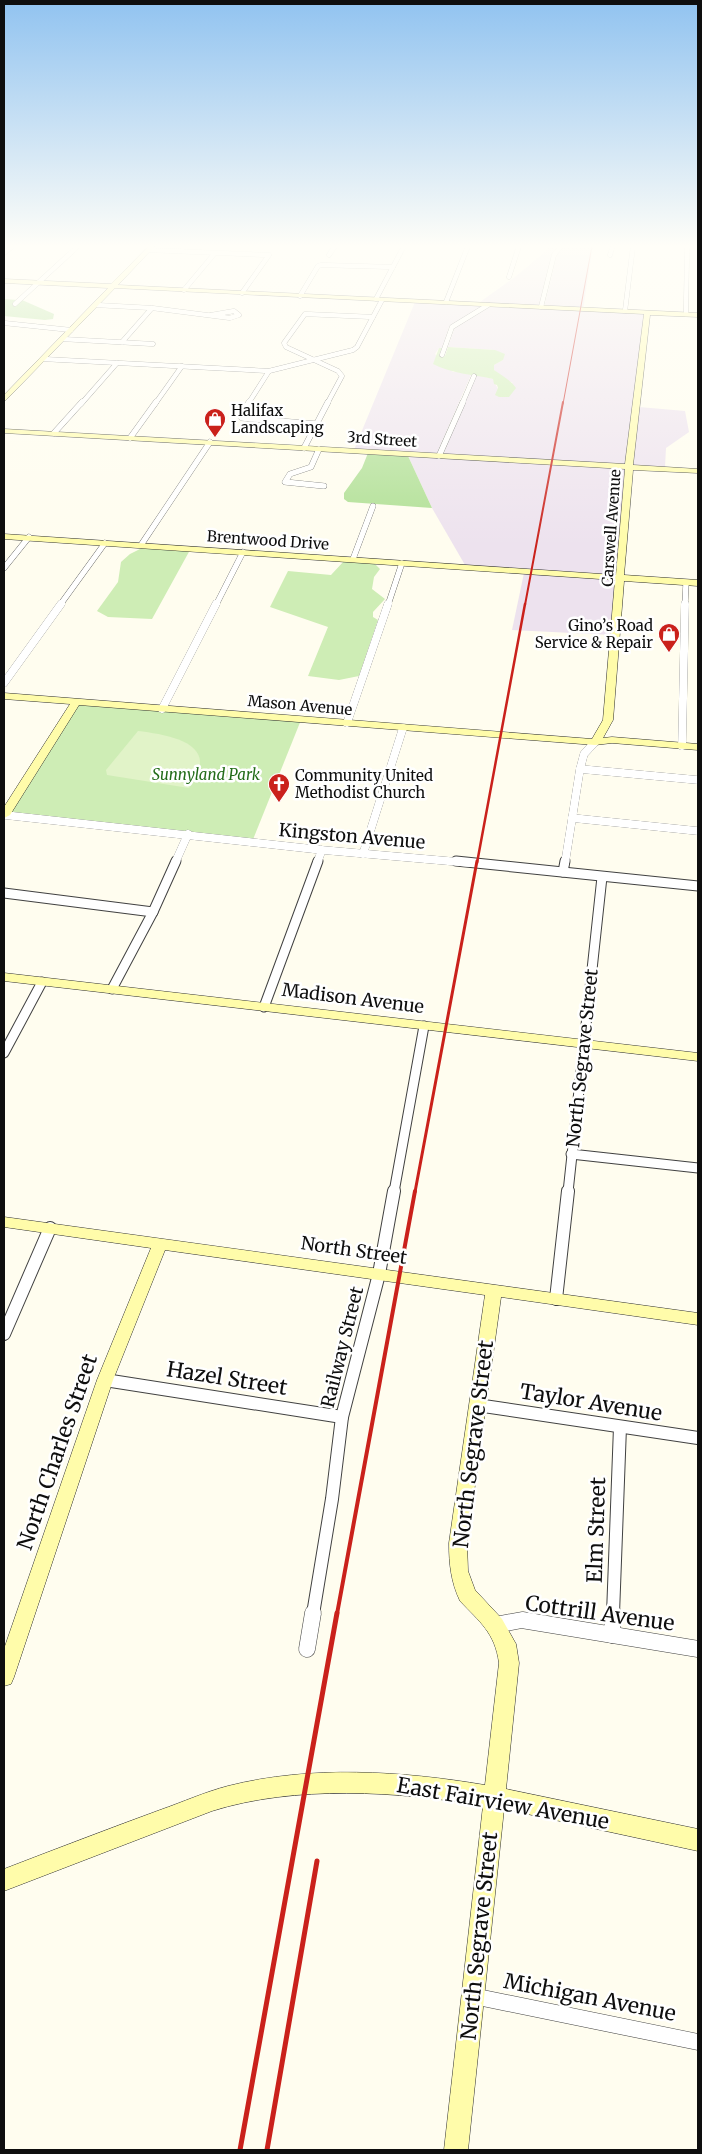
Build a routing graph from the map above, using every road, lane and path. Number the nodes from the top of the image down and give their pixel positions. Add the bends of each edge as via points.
1 (55, 347) edge
2 (286, 347) edge
3 (357, 347) edge
4 (445, 347) edge
5 (643, 347) edge
6 (442, 355) dead end
7 (43, 359) junction
8 (314, 360) junction
9 (118, 363) junction
10 (182, 366) junction
11 (269, 371) junction
12 (474, 376) dead end
13 (4, 399) edge
14 (317, 424) junction
15 (4, 431) edge
16 (54, 433) junction
17 (130, 438) junction
18 (210, 442) junction
19 (304, 448) junction
20 (318, 449) junction
21 (439, 456) junction
22 (629, 466) junction
23 (698, 471) edge
24 (324, 486) dead end
25 (373, 506) dead end
26 (4, 536) edge
27 (29, 537) junction
28 (105, 543) junction
29 (141, 545) junction
30 (242, 552) junction
31 (353, 559) junction
32 (402, 563) junction
33 (4, 568) edge
34 (621, 578) junction
35 (686, 583) junction
36 (698, 584) edge
37 (4, 683) edge
38 (4, 696) edge
39 (76, 702) junction
40 (162, 709) junction
41 (347, 723) junction
42 (403, 728) junction
43 (595, 742) junction
44 (682, 746) junction
45 (698, 747) edge
46 (698, 754) edge
47 (580, 769) junction
48 (698, 780) edge
49 (4, 815) edge
50 (572, 818) junction
51 (698, 831) edge
52 (188, 834) junction
53 (322, 850) junction
54 (363, 854) junction
55 (562, 872) junction
56 (602, 877) junction
57 (698, 886) edge
58 (4, 893) edge
59 (153, 912) junction
60 (4, 977) edge
61 (42, 982) junction
62 (112, 990) junction
63 (264, 1007) junction
64 (424, 1026) junction
65 (582, 1043) junction
66 (4, 1053) edge
67 (698, 1057) edge
68 (571, 1154) junction
69 (698, 1168) edge
70 (4, 1222) edge
71 (50, 1228) junction
72 (160, 1244) junction
73 (379, 1274) junction
74 (494, 1290) junction
75 (556, 1299) junction
76 (698, 1319) edge
77 (4, 1334) edge
78 (104, 1380) junction
79 (477, 1405) junction
80 (342, 1417) junction
81 (620, 1427) junction
82 (698, 1438) edge
83 (496, 1626) junction
84 (612, 1635) junction
85 (307, 1649) dead end
86 (698, 1649) edge
87 (4, 1677) edge
88 (494, 1797) junction
89 (698, 1840) edge
90 (4, 1880) edge
91 (473, 1996) junction
92 (698, 2042) edge
93 (456, 2150) edge

1 - 7 street
2 - 8 street
3 - 8 street
4 - 6 street
5 - 22 street, Carswell Avenue
7 - 9 street
7 - 13 street
8 - 11 street
8 - 14 street via 342,376
9 - 10 street
9 - 16 street
10 - 11 street
10 - 17 street
11 - 14 street via 240,416
12 - 21 street
14 - 19 street
15 - 16 street, 3rd Street
16 - 17 street, 3rd Street
17 - 18 street, 3rd Street
18 - 19 street, 3rd Street
18 - 29 street
19 - 20 street, 3rd Street
20 - 21 street, 3rd Street
20 - 24 street via 311,467 290,474 285,482
21 - 22 street, 3rd Street
22 - 23 street, 3rd Street
22 - 34 street, Carswell Avenue
25 - 31 street
26 - 27 street, Brentwood Drive
27 - 28 street, Brentwood Drive
27 - 33 street
28 - 29 street, Brentwood Drive
28 - 37 street
29 - 30 street, Brentwood Drive
30 - 31 street, Brentwood Drive
30 - 40 street
31 - 32 street, Brentwood Drive
32 - 34 street, Brentwood Drive
32 - 41 street
34 - 35 street, Brentwood Drive
34 - 43 street, Carswell Avenue via 608,720
35 - 36 street, Brentwood Drive
35 - 44 street
38 - 39 street, Mason Avenue
39 - 40 street, Mason Avenue
39 - 49 street
40 - 41 street, Mason Avenue
41 - 42 street, Mason Avenue
42 - 43 street, Mason Avenue
42 - 54 street
43 - 44 street, Mason Avenue via 612,740
43 - 46 street, Mason Avenue via 612,747
43 - 47 street via 584,754
44 - 45 street, Mason Avenue
47 - 48 street
47 - 50 street
49 - 52 street, Kingston Avenue
50 - 51 street
50 - 55 street
52 - 53 street, Kingston Avenue
52 - 59 street
53 - 54 street, Kingston Avenue
53 - 63 street
54 - 55 street, Kingston Avenue
55 - 56 street, Kingston Avenue
56 - 57 street, Kingston Avenue
56 - 65 street, North Segrave Street
58 - 59 street
59 - 62 street
60 - 61 street, Madison Avenue
61 - 62 street, Madison Avenue
61 - 66 street
62 - 63 street, Madison Avenue
63 - 64 street, Madison Avenue
64 - 65 street, Madison Avenue
64 - 73 street, Railway Street
65 - 67 street, Madison Avenue
65 - 68 street, North Segrave Street
68 - 69 street
68 - 75 street, North Segrave Street
70 - 71 street, North Street
71 - 72 street, North Street
71 - 77 street
72 - 73 street, North Street
72 - 78 street, North Charles Street
73 - 74 street, North Street
73 - 80 street, Railway Street
74 - 75 street, North Street
74 - 79 street, North Segrave Street
75 - 76 street, North Street
78 - 80 street, Hazel Street
78 - 87 street, North Charles Street
79 - 81 street, Taylor Avenue
79 - 83 street, North Segrave Street via 458,1543 458,1571 467,1595
80 - 85 street, Railway Street
81 - 82 street, Taylor Avenue
81 - 84 street, Elm Street
83 - 84 street, Cottrill Avenue via 522,1620
83 - 88 street, North Segrave Street via 506,1644 509,1663
84 - 86 street, Cottrill Avenue
88 - 89 street, East Fairview Avenue
88 - 90 street, East Fairview Avenue via 394,1783 277,1787 236,1794 92,1844
88 - 91 street, North Segrave Street
91 - 92 street, Michigan Avenue
91 - 93 street, North Segrave Street

